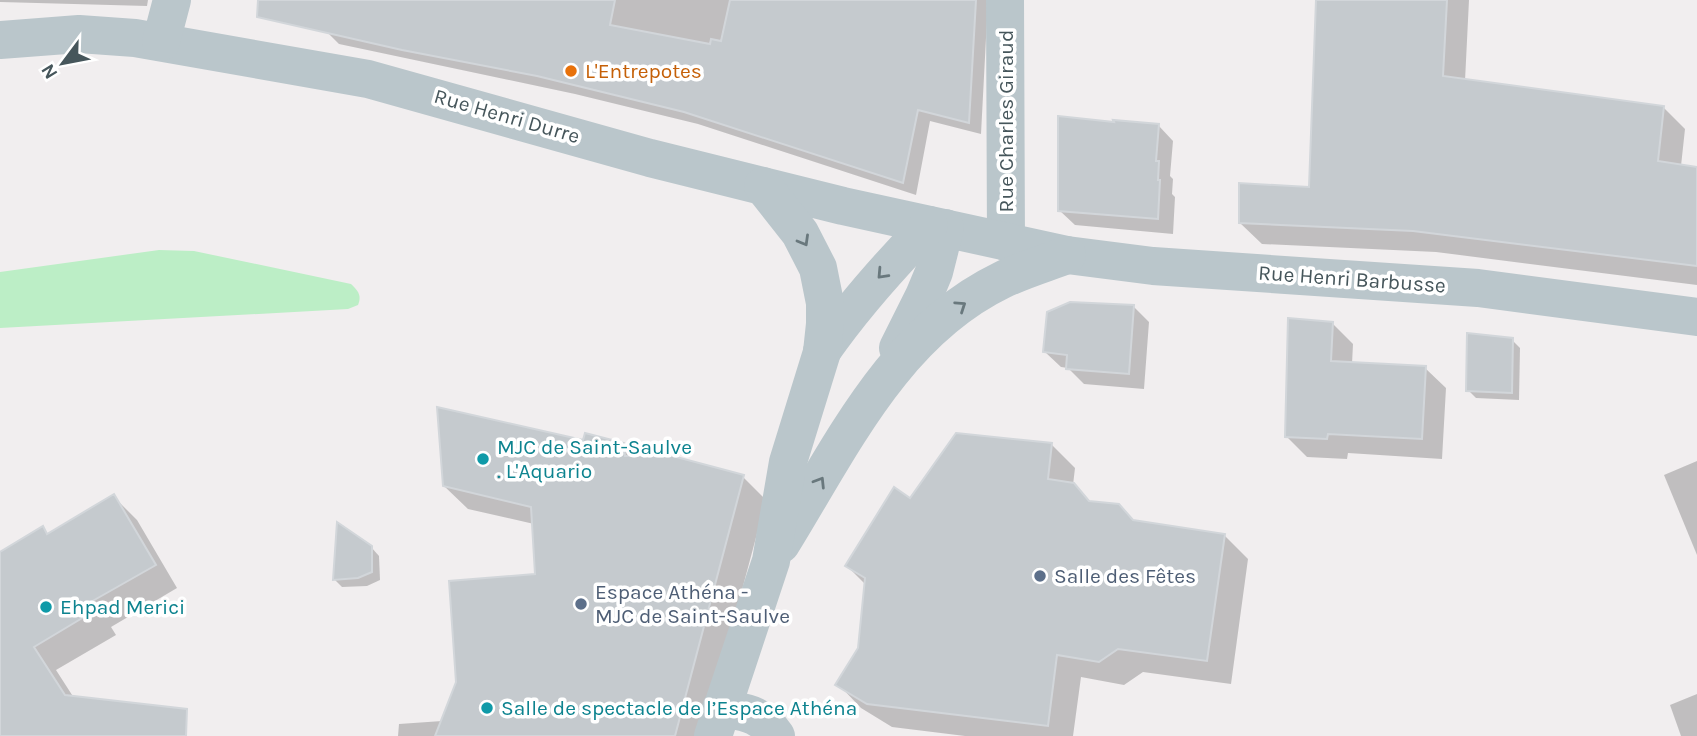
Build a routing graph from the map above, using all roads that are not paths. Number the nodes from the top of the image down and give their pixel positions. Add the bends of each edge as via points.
1 (172, 0) edge
2 (1005, 0) edge
3 (0, 40) edge
4 (160, 42) junction
5 (763, 186) junction
6 (937, 227) junction
7 (1006, 242) junction
8 (1067, 255) junction
9 (1697, 317) edge
10 (822, 352) junction
11 (878, 387) junction
12 (771, 561) junction
13 (717, 722) edge
14 (776, 736) edge

1 - 4 street
2 - 7 street, Rue Charles Giraud
3 - 4 street, Rue Henri Durre via 79,34
4 - 5 street, Rue Henri Durre via 368,79
5 - 6 street, Rue Henri Durre
5 -> 10 street via 800,233 818,268 825,303
6 - 7 street, Rue Henri Durre
6 -> 10 street via 877,278
6 - 11 street via 934,272
7 - 8 street, Rue Henri Barbusse
8 - 9 street, Rue Henri Barbusse via 1153,266 1478,288
11 -> 8 street via 923,335 957,308 1001,280
10 - 12 street via 788,462
12 -> 11 street
12 - 13 street
13 - 14 street via 755,714

